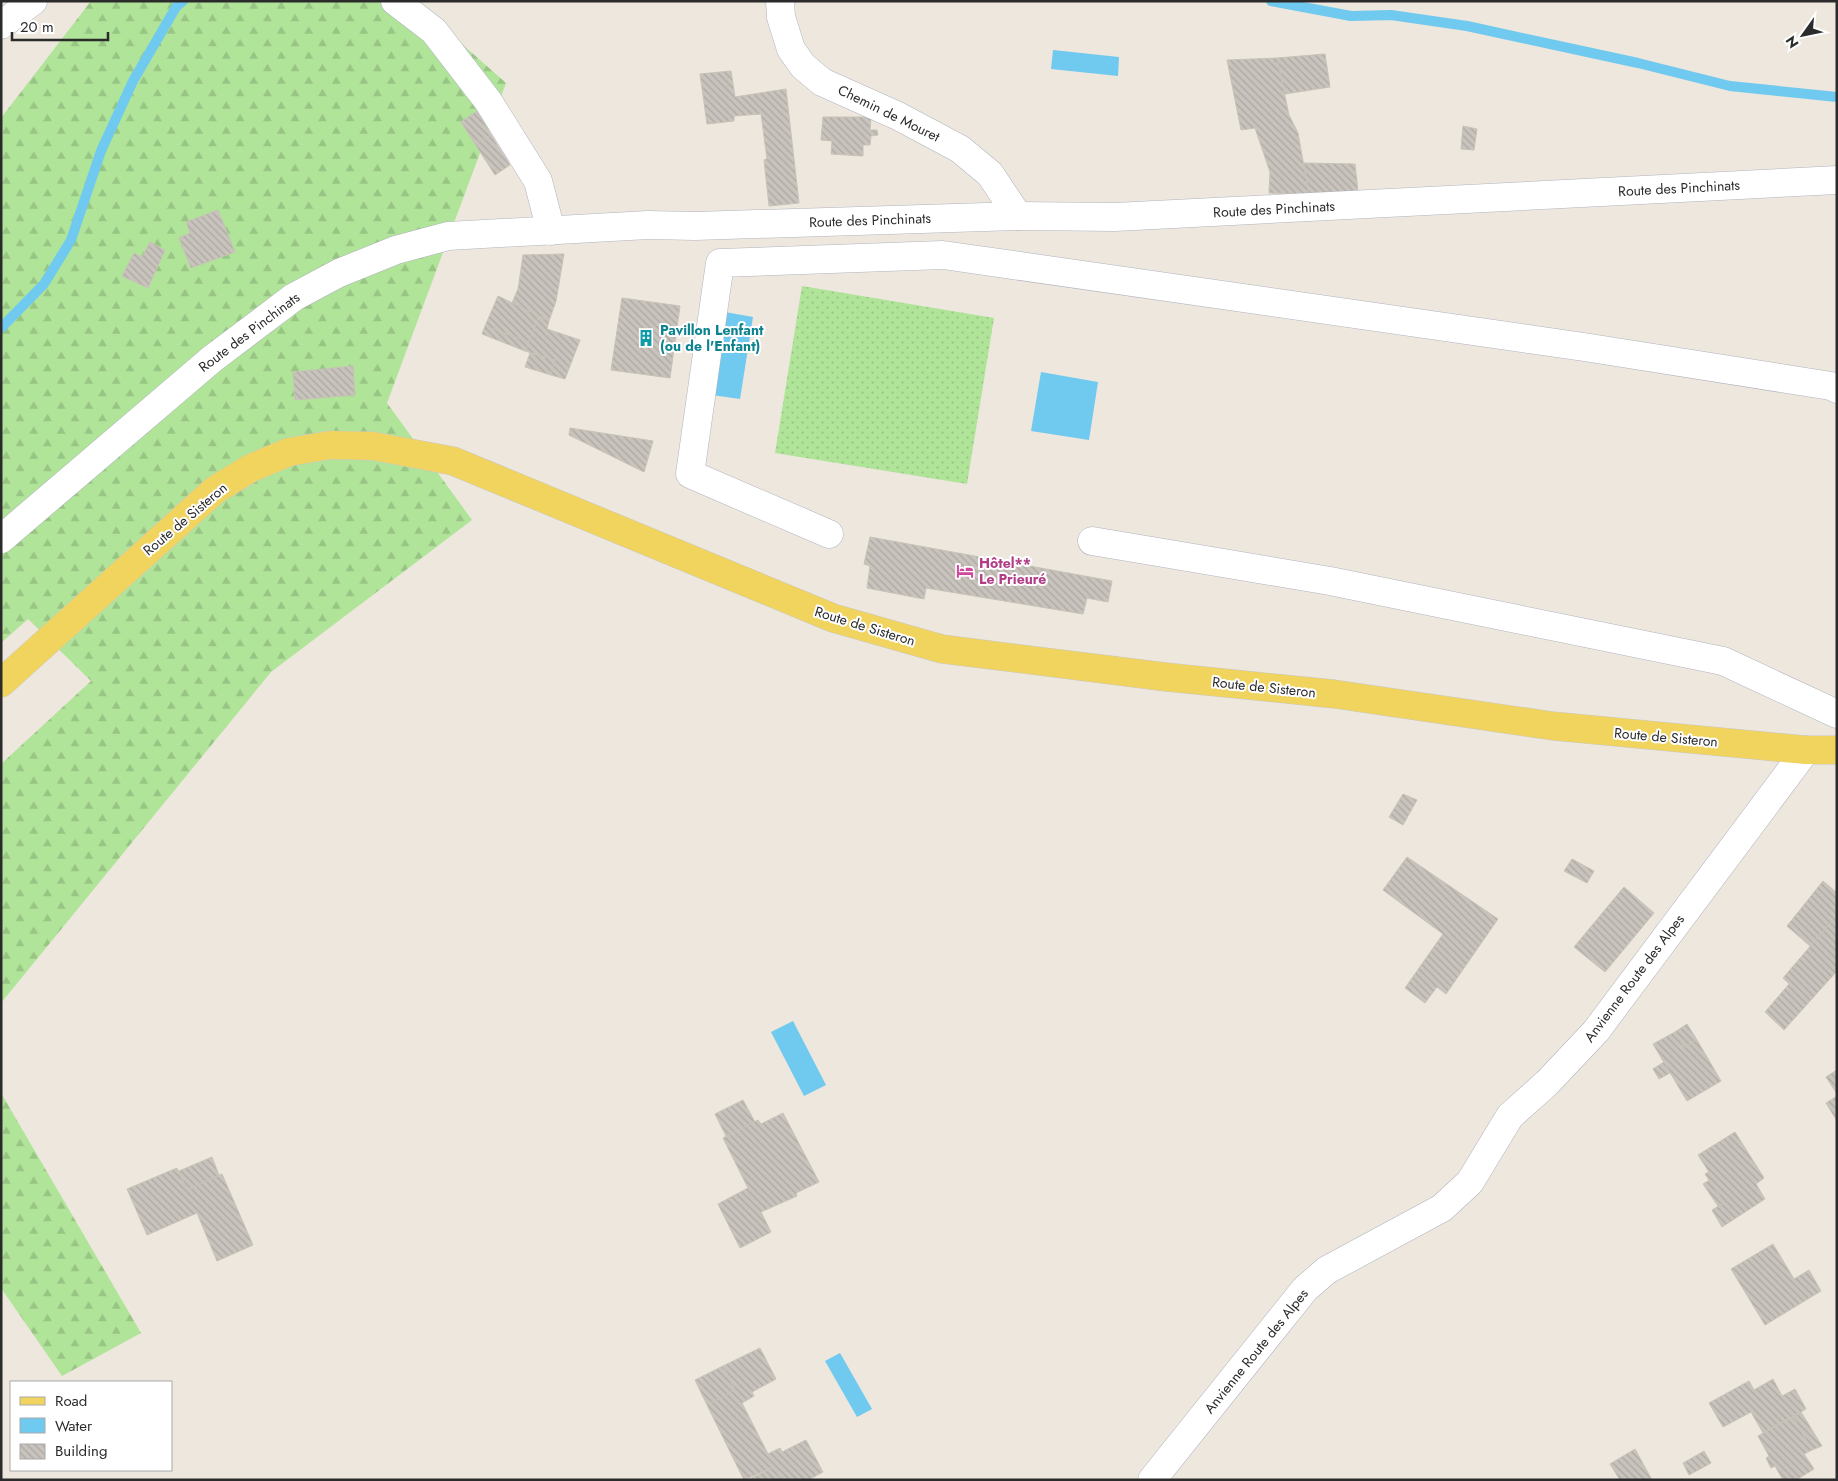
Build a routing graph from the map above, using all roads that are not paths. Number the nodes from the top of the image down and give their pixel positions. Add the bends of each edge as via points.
1 (33, 1) edge
2 (395, 1) edge
3 (780, 1) edge
4 (1, 26) edge
5 (1837, 180) edge
6 (1018, 216) junction
7 (551, 231) junction
8 (1837, 389) edge
9 (829, 534) dead end
10 (1, 539) edge
11 (1092, 541) dead end
12 (1, 683) edge
13 (1837, 714) edge
14 (1806, 750) junction
15 (1837, 750) edge
16 (1152, 1480) edge

1 - 4 street
2 - 7 street via 434,32 488,101 538,181
3 - 6 street, Chemin de Mouret via 781,17 791,48 803,66 822,82 898,116 960,149 990,174
5 - 6 street, Route des Pinchinats via 1115,217
6 - 7 street, Route des Pinchinats via 648,225
7 - 10 street, Route des Pinchinats via 448,236 396,250 339,273 294,297 212,359
8 - 9 street via 1584,347 943,255 720,262 690,474
11 - 13 street via 1330,581 1723,661
12 - 14 main road, Route de Sisteron via 215,490 251,468 289,452 330,445 373,446 453,461 833,618 942,649 1334,694 1553,726
14 - 15 main road, Route de Sisteron
14 - 16 street, Anvienne Route des Alpes via 1596,1031 1547,1083 1510,1116 1470,1182 1442,1208 1327,1270 1304,1289

